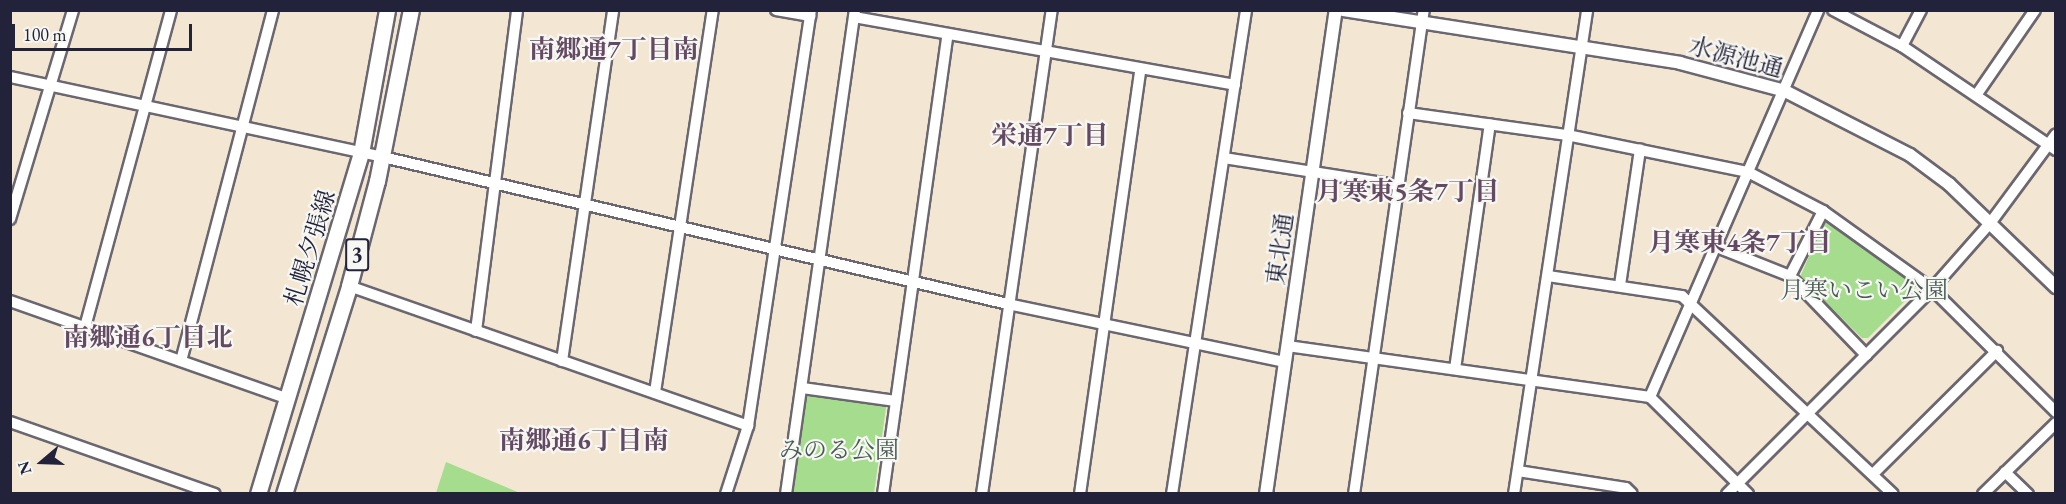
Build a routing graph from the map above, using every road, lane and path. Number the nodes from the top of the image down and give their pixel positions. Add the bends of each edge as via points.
1 (73, 10) edge
2 (171, 10) edge
3 (273, 10) edge
4 (387, 10) edge
5 (411, 10) edge
6 (517, 10) edge
7 (613, 10) edge
8 (713, 10) edge
9 (776, 10) edge
10 (1052, 10) edge
11 (1246, 10) edge
12 (1336, 10) edge
13 (1342, 10) edge
14 (1587, 10) edge
15 (1818, 10) edge
16 (1833, 10) edge
17 (1920, 10) edge
18 (2035, 10) edge
19 (811, 13) edge
20 (855, 14) edge
21 (1423, 16) edge
22 (946, 36) junction
23 (1902, 46) junction
24 (1582, 48) junction
25 (1046, 54) junction
26 (1140, 70) junction
27 (10, 77) edge
28 (1236, 85) junction
29 (51, 86) junction
30 (1785, 91) junction
31 (1977, 94) junction
32 (144, 106) junction
33 (1407, 113) junction
34 (1490, 124) junction
35 (243, 128) junction
36 (1567, 135) junction
37 (2053, 143) edge
38 (1640, 149) junction
39 (361, 153) junction
40 (383, 158) junction
41 (1224, 158) junction
42 (1748, 172) junction
43 (1312, 174) junction
44 (494, 183) junction
45 (1397, 185) junction
46 (585, 204) junction
47 (1824, 211) junction
48 (10, 219) edge
49 (1991, 222) junction
50 (682, 226) junction
51 (1717, 247) junction
52 (776, 249) junction
53 (818, 260) junction
54 (1548, 276) junction
55 (1790, 276) junction
56 (912, 282) junction
57 (1620, 285) junction
58 (349, 286) junction
59 (2055, 287) edge
60 (1932, 289) junction
61 (10, 301) edge
62 (1012, 305) junction
63 (1692, 305) junction
64 (1104, 325) junction
65 (85, 327) junction
66 (476, 331) junction
67 (1195, 344) junction
68 (1287, 346) junction
69 (1997, 351) junction
70 (1866, 355) junction
71 (1373, 356) junction
72 (181, 361) junction
73 (562, 361) junction
74 (1284, 362) junction
75 (1455, 369) junction
76 (1531, 380) junction
77 (802, 388) junction
78 (655, 392) junction
79 (1650, 397) junction
80 (286, 398) junction
81 (896, 401) junction
82 (2055, 412) edge
83 (1806, 414) junction
84 (10, 422) edge
85 (2055, 423) edge
86 (748, 426) junction
87 (1518, 471) junction
88 (2005, 472) junction
89 (1873, 474) junction
90 (1737, 482) junction
91 (215, 494) edge
92 (258, 494) edge
93 (284, 494) edge
94 (726, 494) edge
95 (786, 494) edge
96 (883, 494) edge
97 (982, 494) edge
98 (1080, 494) edge
99 (1172, 494) edge
100 (1266, 494) edge
101 (1354, 494) edge
102 (1514, 494) edge
103 (1632, 494) edge
104 (1727, 494) edge
105 (1748, 494) edge
106 (1893, 494) edge
107 (1983, 494) edge
108 (2028, 494) edge

1 - 29 street
2 - 32 street
3 - 35 street
4 - 39 main road, 札幌夕張線 / 3
5 - 40 main road, 札幌夕張線 / 3
6 - 44 street
7 - 46 street
8 - 50 street
9 - 19 street
10 - 25 street
11 - 28 street
12 - 43 street, 東北通
13 - 21 street, 水源池通
14 - 24 street
15 - 30 street
16 - 23 street
17 - 23 street
18 - 31 street
19 - 52 street
20 - 22 street
20 - 53 street
21 - 24 street, 水源池通
21 - 33 street
22 - 25 street
22 - 56 street
23 - 31 street
24 - 30 street, 水源池通 via 1680,63
24 - 36 street
25 - 26 street
25 - 62 street
26 - 28 street
26 - 64 street
27 - 29 street
28 - 41 street
29 - 32 street
29 - 48 street
30 - 42 street
30 - 49 street, 水源池通 via 1901,149 1949,184
31 - 37 street
32 - 35 street
32 - 65 street
33 - 34 street
33 - 45 street
34 - 36 street
34 - 75 street
35 - 39 street
35 - 72 street
36 - 38 street
36 - 54 street
37 - 49 street
38 - 42 street
38 - 57 street
39 - 40 street
39 - 80 main road, 札幌夕張線 / 3
40 - 44 street
40 - 58 main road, 札幌夕張線 / 3
41 - 43 street
41 - 67 street
42 - 47 street
42 - 51 street
43 - 45 street
43 - 68 street, 東北通
44 - 46 street
44 - 66 street
45 - 71 street
46 - 50 street
46 - 73 street
47 - 55 street
47 - 60 street
49 - 59 street, 水源池通
49 - 60 street
50 - 52 street
50 - 78 street
51 - 55 street
51 - 63 street
52 - 53 street
52 - 86 street
53 - 56 street
53 - 77 street
54 - 57 street
54 - 76 street
55 - 70 street
56 - 62 street
56 - 81 street
57 - 63 street via 1682,296
58 - 66 street
58 - 93 main road, 札幌夕張線 / 3
60 - 69 street
60 - 70 street
61 - 65 street
62 - 64 street
62 - 97 street
63 - 79 street
63 - 83 street
64 - 67 street
64 - 98 street
65 - 72 street
66 - 73 street
67 - 74 street
67 - 99 street
68 - 71 street
68 - 74 street, 東北通
69 - 82 street
69 - 89 street
70 - 83 street
71 - 75 street
71 - 101 street
72 - 80 street
73 - 78 street
74 - 100 street, 東北通
75 - 76 street
76 - 79 street
76 - 87 street
77 - 81 street
77 - 95 street
78 - 86 street
79 - 90 street
80 - 92 main road, 札幌夕張線 / 3
81 - 96 street
83 - 89 street
83 - 90 street
84 - 91 street
85 - 88 street
86 - 94 street
87 - 102 street
87 - 103 street via 1626,488
88 - 107 street
88 - 108 street
89 - 106 street
90 - 104 street
90 - 105 street

